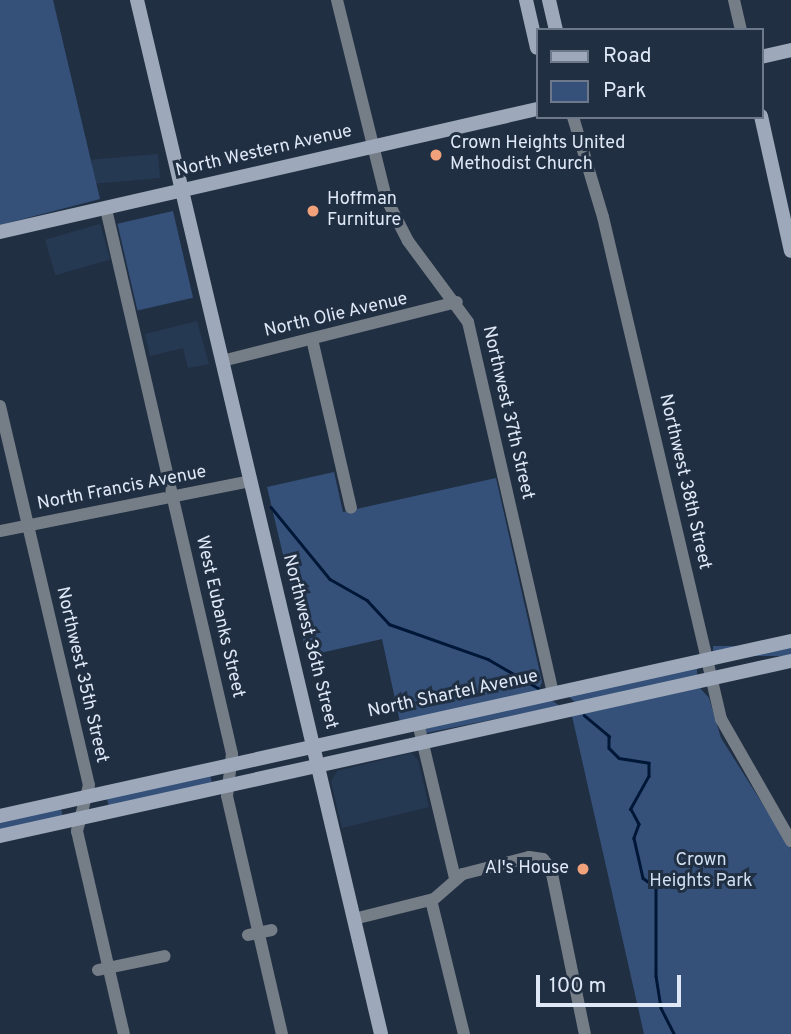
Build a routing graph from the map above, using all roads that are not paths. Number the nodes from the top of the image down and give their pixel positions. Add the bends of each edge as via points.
1 (137, 0) edge
2 (337, 0) edge
3 (526, 0) edge
4 (549, 0) edge
5 (734, 0) edge
6 (556, 28) edge
7 (741, 28) edge
8 (536, 44) edge
9 (791, 50) edge
10 (763, 57) edge
11 (536, 109) edge
12 (574, 119) edge
13 (762, 119) edge
14 (372, 147) junction
15 (183, 191) junction
16 (106, 209) junction
17 (0, 232) edge
18 (791, 251) edge
19 (457, 302) junction
20 (312, 339) junction
21 (222, 361) junction
22 (0, 406) edge
23 (250, 481) junction
24 (173, 498) junction
25 (351, 508) dead end
26 (29, 525) junction
27 (0, 531) edge
28 (791, 640) edge
29 (705, 660) junction
30 (791, 661) edge
31 (710, 679) junction
32 (555, 690) junction
33 (418, 723) junction
34 (422, 743) junction
35 (314, 746) junction
36 (231, 764) junction
37 (318, 765) junction
38 (228, 785) junction
39 (86, 797) junction
40 (0, 816) edge
41 (80, 818) junction
42 (0, 836) edge
43 (791, 841) edge
44 (455, 878) junction
45 (430, 900) junction
46 (354, 919) junction
47 (165, 956) dead end
48 (103, 969) junction
49 (124, 1034) edge
50 (282, 1034) edge
51 (381, 1034) edge
52 (464, 1034) edge
53 (585, 1034) edge

1 - 15 street
2 - 14 street, Northwest 37th Street
3 - 8 street
4 - 6 street
5 - 7 street
9 - 10 street
11 - 14 street, North Western Avenue
12 - 29 street, Northwest 38th Street via 603,217
13 - 18 street
14 - 15 street, North Western Avenue
14 - 19 street, Northwest 37th Street via 399,226
15 - 16 street, North Western Avenue
15 - 21 street, Northwest 36th Street
16 - 17 street, North Western Avenue
16 - 24 street, West Eubanks Street
19 - 20 street, North Olie Avenue
19 - 32 street, Northwest 37th Street via 468,322
20 - 21 street, North Olie Avenue
20 - 25 street
21 - 23 street, Northwest 36th Street
22 - 26 street, Northwest 35th Street
23 - 24 street, North Francis Avenue
23 - 35 street, Northwest 36th Street
24 - 26 street, North Francis Avenue
24 - 36 street, West Eubanks Street
26 - 27 street, North Francis Avenue
26 - 39 street, Northwest 35th Street via 89,785
28 - 29 street, North Shartel Avenue
29 - 31 street, Northwest 38th Street
29 - 32 street, North Shartel Avenue
30 - 31 street
31 - 34 street
31 - 43 street, Northwest 38th Street via 731,740
32 - 33 street, North Shartel Avenue
33 - 34 street
33 - 35 street, North Shartel Avenue
34 - 37 street
34 - 44 street
35 - 36 street, North Shartel Avenue
35 - 37 street, Northwest 36th Street
36 - 38 street, West Eubanks Street
36 - 39 street, North Shartel Avenue
37 - 38 street
37 - 46 street, Northwest 36th Street
38 - 41 street
38 - 50 street, West Eubanks Street
39 - 40 street, North Shartel Avenue
39 - 41 street, Northwest 35th Street
41 - 42 street
41 - 48 street, Northwest 35th Street via 77,831
44 - 45 street via 439,897
44 - 53 street via 541,858 551,869
45 - 46 street
45 - 52 street
46 - 51 street, Northwest 36th Street
47 - 48 street
48 - 49 street, Northwest 35th Street

